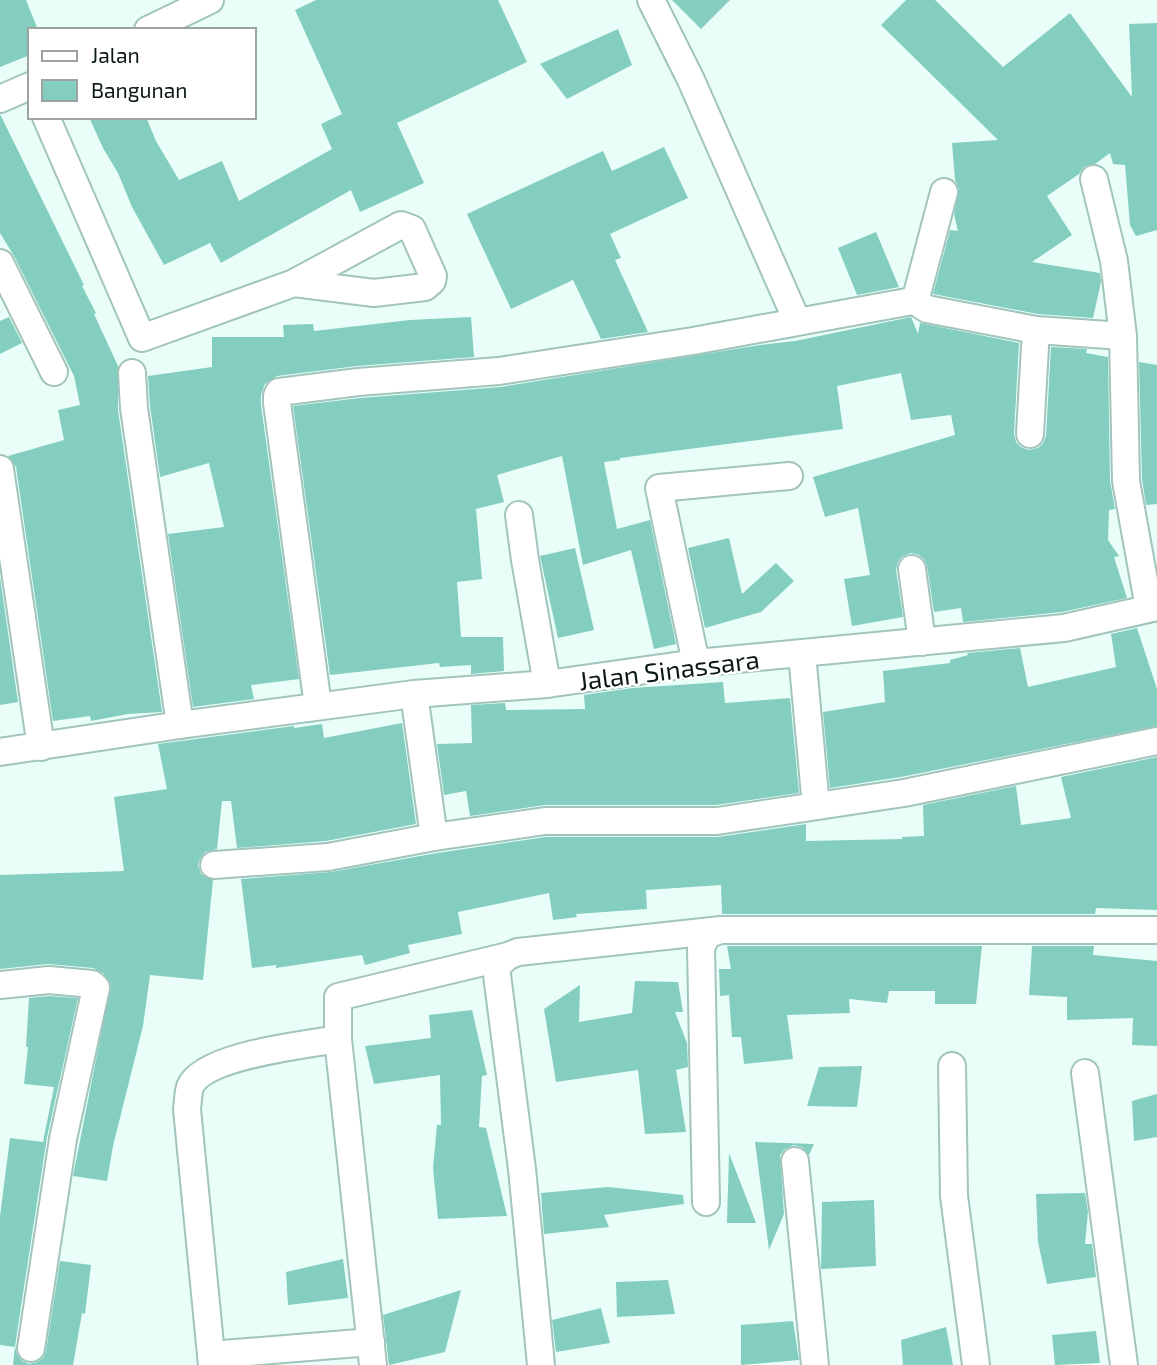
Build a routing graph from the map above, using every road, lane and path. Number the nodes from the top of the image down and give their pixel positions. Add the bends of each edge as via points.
1 (210, 0) edge
2 (651, 0) edge
3 (152, 28) edge
4 (28, 87) edge
5 (0, 99) edge
6 (47, 119) edge
7 (1094, 179) dead end
8 (944, 192) dead end
9 (0, 263) edge
10 (294, 283) junction
11 (913, 300) junction
12 (797, 321) junction
13 (1037, 330) junction
14 (1123, 336) junction
15 (54, 372) dead end
16 (132, 373) dead end
17 (1030, 434) dead end
18 (0, 469) edge
19 (789, 476) dead end
20 (519, 515) dead end
21 (912, 569) dead end
22 (1153, 608) edge
23 (922, 642) junction
24 (802, 654) junction
25 (696, 663) junction
26 (547, 684) junction
27 (414, 694) junction
28 (318, 706) junction
29 (180, 725) junction
30 (1157, 741) edge
31 (41, 747) junction
32 (0, 752) edge
33 (816, 806) junction
34 (434, 837) junction
35 (214, 865) dead end
36 (721, 930) junction
37 (1157, 930) edge
38 (502, 964) junction
39 (0, 985) edge
40 (338, 1039) junction
41 (952, 1066) dead end
42 (1085, 1073) dead end
43 (795, 1161) dead end
44 (706, 1202) dead end
45 (31, 1348) dead end
46 (372, 1353) edge
47 (212, 1360) edge
48 (541, 1365) edge
49 (815, 1365) edge
50 (976, 1365) edge
51 (1125, 1365) edge

1 - 3 street
2 - 12 street
4 - 5 street
6 - 10 street via 142,338
7 - 14 street via 1114,261
8 - 11 street
9 - 15 street
10 - 10 street via 374,293 425,286 433,276 412,229 401,225
11 - 12 street
11 - 13 street via 927,309
12 - 28 street via 499,371 279,392
13 - 14 street
13 - 17 street
14 - 22 street via 1126,481
16 - 29 street
18 - 31 street
19 - 25 street via 659,488
20 - 26 street
21 - 23 street
22 - 23 street, Jalan Sinassara via 1064,628
23 - 24 street, Jalan Sinassara
24 - 25 street, Jalan Sinassara
24 - 33 street
25 - 26 street, Jalan Sinassara
26 - 27 street, Jalan Sinassara
27 - 28 street, Jalan Sinassara
27 - 34 street
28 - 29 street, Jalan Sinassara
29 - 31 street, Jalan Sinassara
30 - 33 street via 904,793
31 - 32 street, Jalan Sinassara
33 - 34 street via 717,821 545,821
34 - 35 street via 328,858
36 - 37 street
36 - 38 street via 518,952
36 - 44 street via 705,937 701,947
38 - 40 street via 338,997
38 - 48 street
39 - 45 street via 60,980 96,988 63,1139
40 - 46 street
40 - 47 street via 228,1060 208,1069 191,1085 187,1109
41 - 50 street via 954,1196
42 - 51 street
43 - 49 street
46 - 47 street

